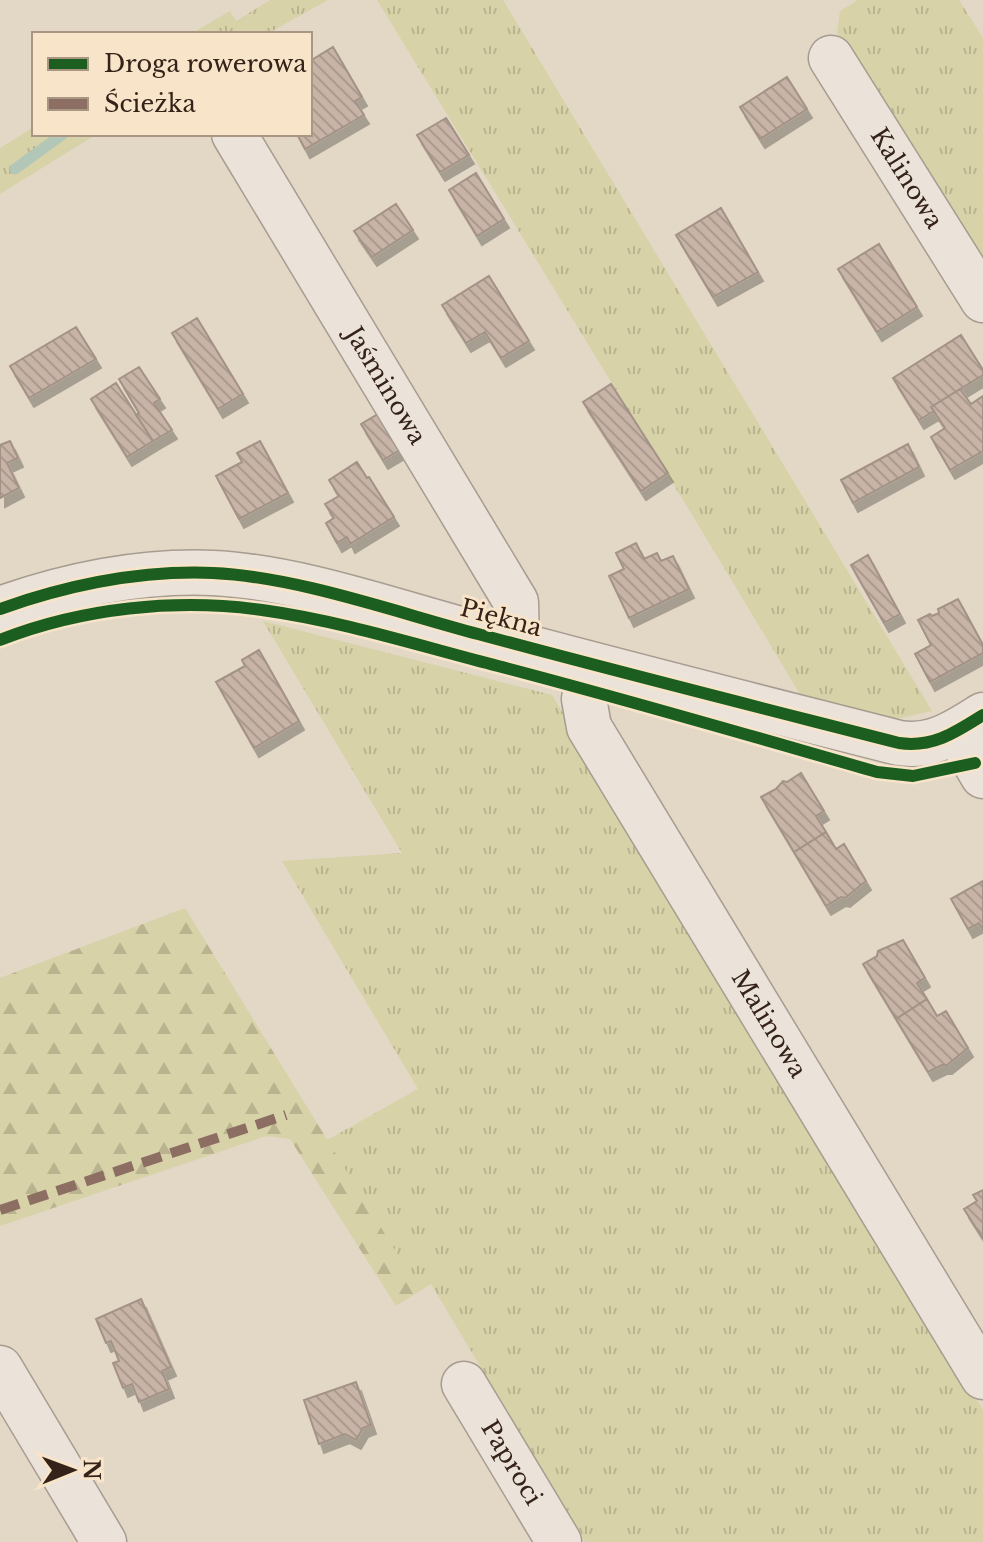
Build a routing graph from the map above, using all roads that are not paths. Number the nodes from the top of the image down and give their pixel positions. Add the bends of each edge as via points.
1 (831, 58) dead end
2 (235, 136) edge
3 (983, 300) edge
4 (0, 609) edge
5 (517, 645) junction
6 (589, 665) junction
7 (970, 723) edge
8 (983, 776) edge
9 (0, 1368) edge
10 (983, 1377) edge
11 (464, 1384) dead end
12 (104, 1542) edge
13 (559, 1542) edge

1 - 3 street, Kalinowa
2 - 5 street, Jaśminowa via 516,602
4 - 5 street, Piękna via 140,574 212,573 270,579
5 - 6 street, Piękna
6 - 7 street, Piękna via 899,743 927,744
6 - 10 street, Malinowa via 584,699 589,727
7 - 8 street
9 - 12 street
11 - 13 street, Paproci

